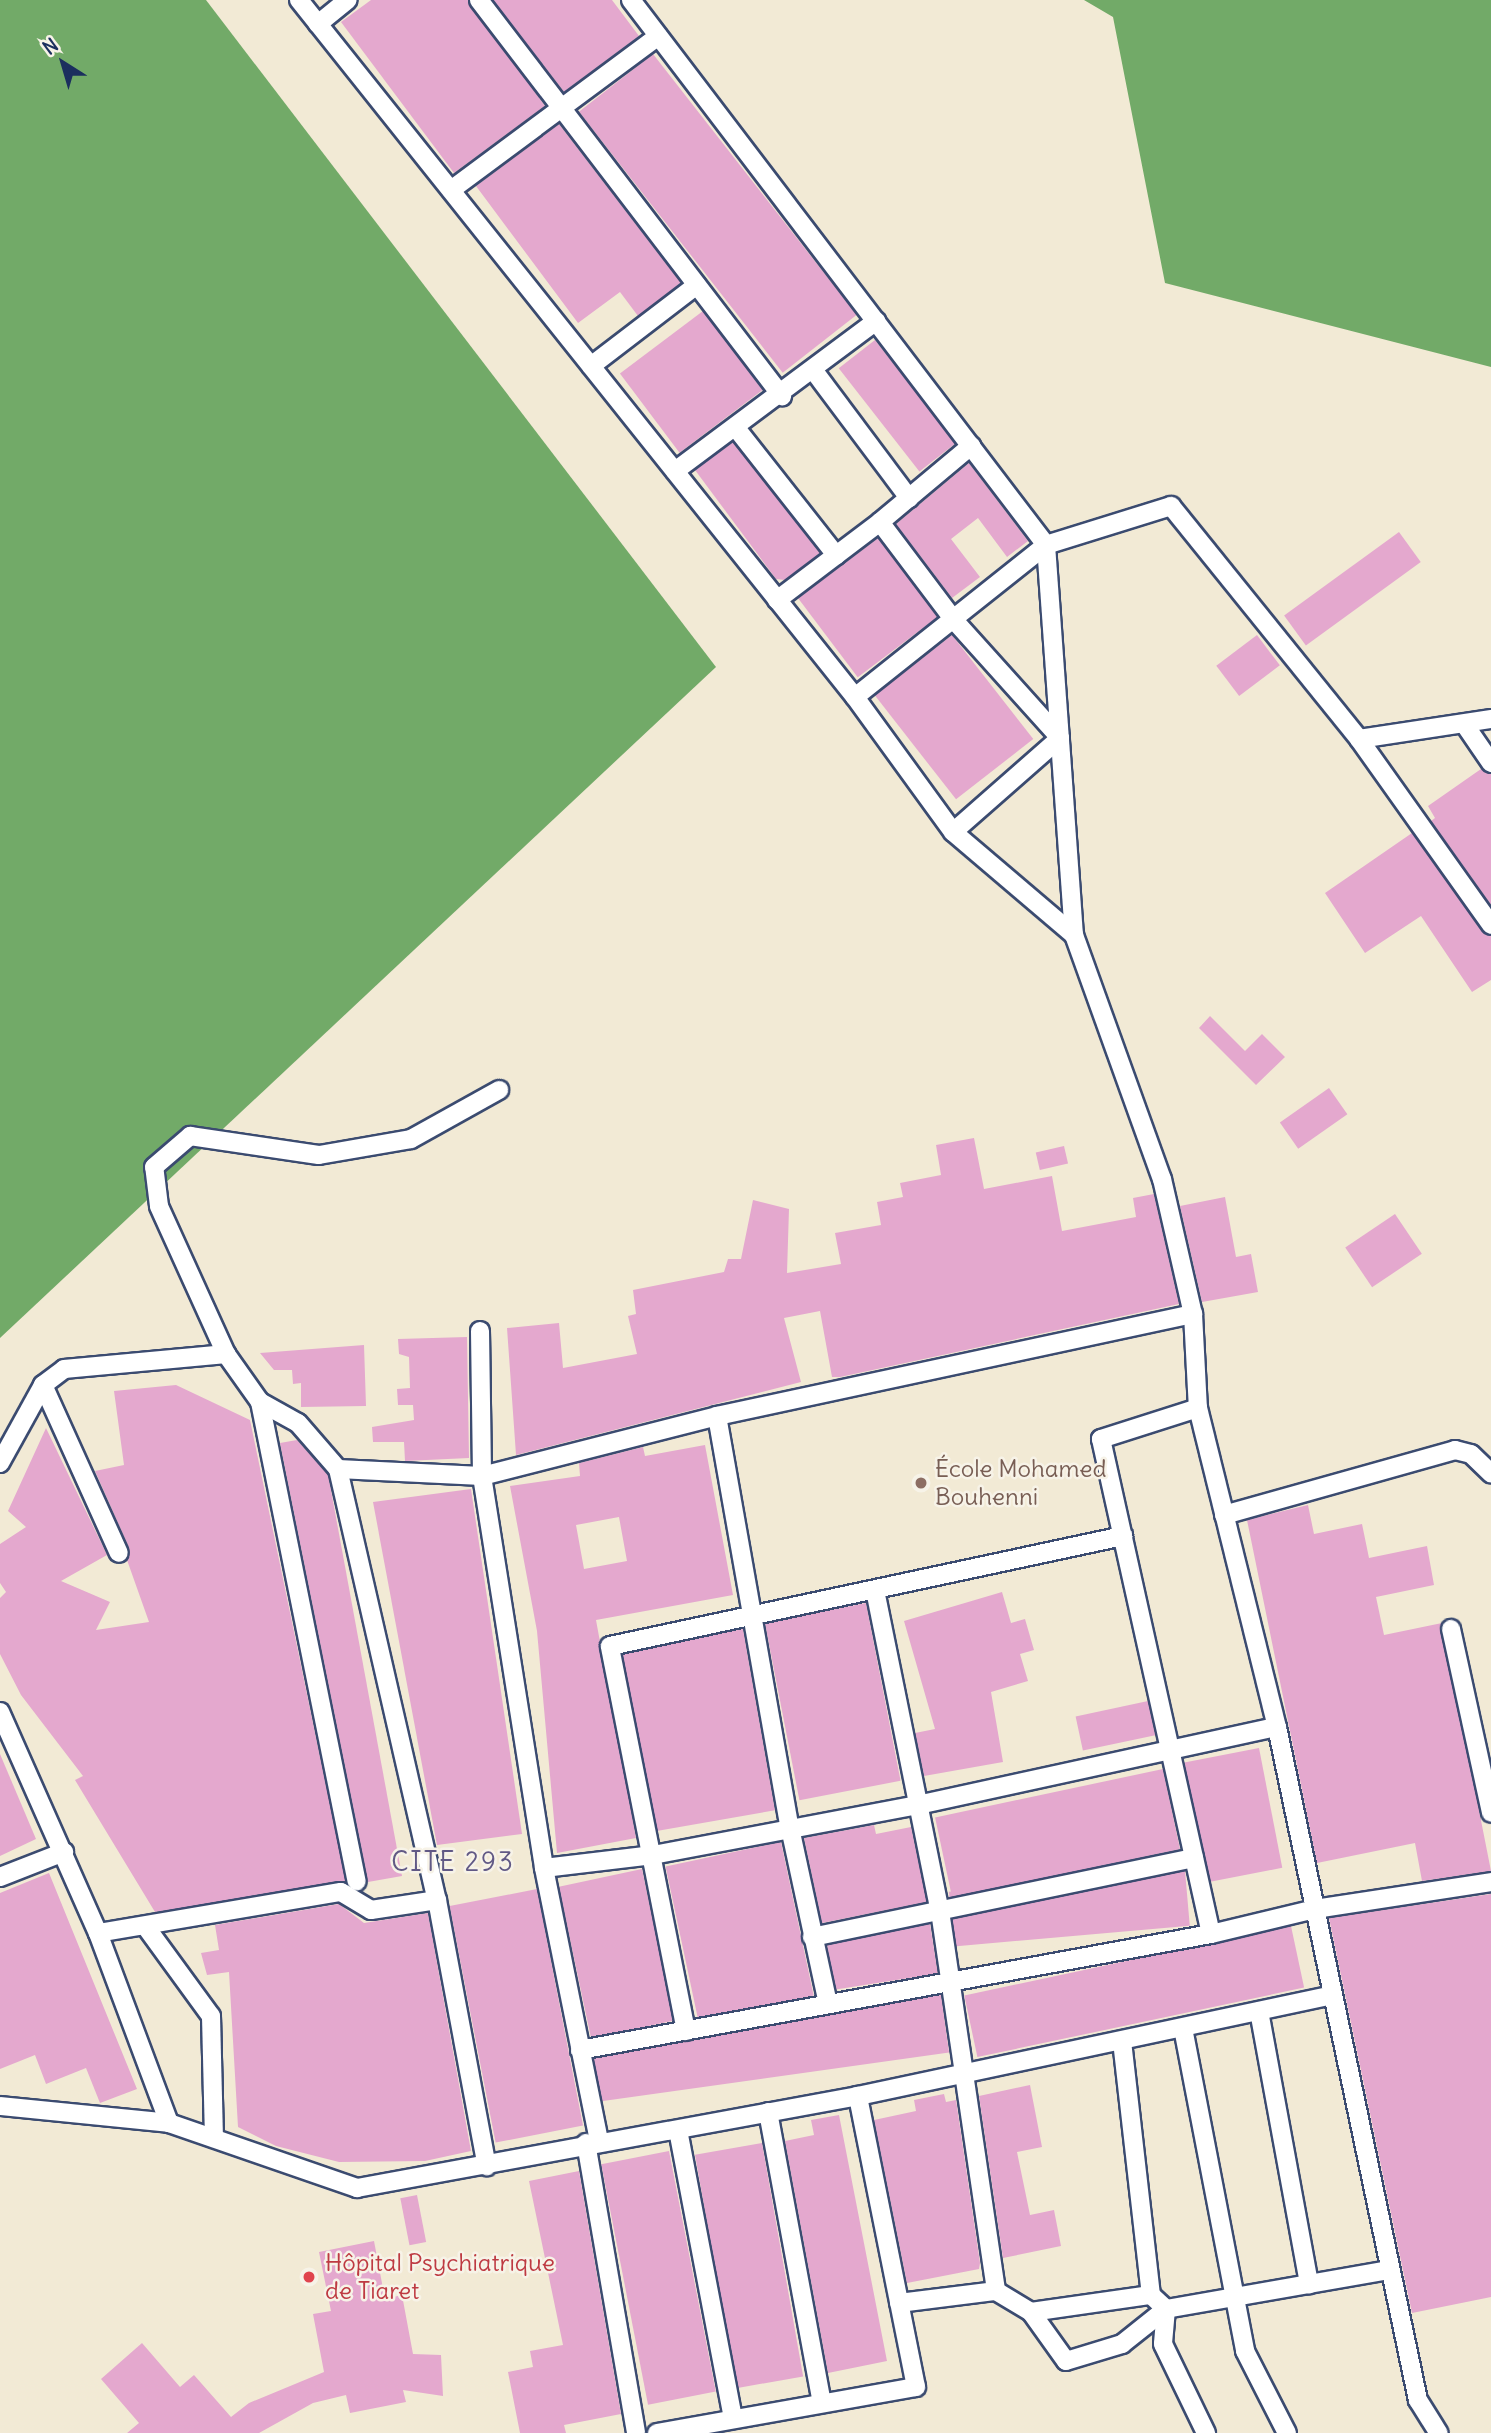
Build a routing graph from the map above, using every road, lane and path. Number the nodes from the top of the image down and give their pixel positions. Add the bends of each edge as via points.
1 (299, 0) edge
2 (348, 0) edge
3 (479, 0) edge
4 (631, 0) edge
5 (318, 24) junction
6 (658, 36) junction
7 (562, 108) junction
8 (451, 190) junction
9 (697, 285) junction
10 (876, 321) junction
11 (591, 366) junction
12 (814, 371) junction
13 (782, 396) junction
14 (736, 428) junction
15 (971, 446) junction
16 (675, 471) junction
17 (909, 498) junction
18 (880, 522) junction
19 (1046, 545) junction
20 (836, 555) junction
21 (777, 600) junction
22 (953, 619) junction
23 (855, 697) junction
24 (1491, 719) edge
25 (1465, 725) junction
26 (1060, 738) junction
27 (1359, 739) junction
28 (1491, 763) edge
29 (953, 832) junction
30 (1491, 925) edge
31 (1074, 935) junction
32 (499, 1090) dead end
33 (1193, 1314) junction
34 (480, 1331) dead end
35 (226, 1353) junction
36 (43, 1385) junction
37 (260, 1402) junction
38 (1198, 1408) junction
39 (717, 1416) junction
40 (0, 1463) edge
41 (338, 1469) junction
42 (1491, 1473) edge
43 (482, 1476) junction
44 (1224, 1515) junction
45 (1123, 1536) junction
46 (119, 1553) dead end
47 (875, 1590) junction
48 (754, 1615) junction
49 (1451, 1629) dead end
50 (0, 1712) edge
51 (1277, 1727) junction
52 (1171, 1754) junction
53 (918, 1805) junction
54 (1491, 1813) edge
55 (789, 1828) junction
56 (64, 1852) junction
57 (653, 1855) junction
58 (1194, 1858) junction
59 (544, 1868) junction
60 (0, 1877) edge
61 (356, 1881) dead end
62 (1491, 1882) edge
63 (437, 1900) junction
64 (1315, 1909) junction
65 (940, 1911) junction
66 (146, 1927) junction
67 (98, 1933) junction
68 (1211, 1934) junction
69 (811, 1937) junction
70 (951, 1983) junction
71 (1332, 1994) junction
72 (828, 2004) junction
73 (1259, 2011) junction
74 (1183, 2028) junction
75 (686, 2031) junction
76 (1122, 2041) junction
77 (580, 2050) junction
78 (962, 2073) junction
79 (858, 2096) junction
80 (0, 2106) edge
81 (768, 2112) junction
82 (169, 2123) junction
83 (678, 2130) junction
84 (214, 2138) junction
85 (592, 2142) junction
86 (487, 2166) junction
87 (1390, 2270) junction
88 (1309, 2284) junction
89 (996, 2291) junction
90 (1151, 2295) junction
91 (1237, 2297) junction
92 (899, 2303) junction
93 (1166, 2309) junction
94 (1031, 2312) junction
95 (822, 2403) junction
96 (733, 2418) junction
97 (636, 2433) edge
98 (657, 2433) edge
99 (1206, 2433) edge
100 (1287, 2433) edge
101 (1439, 2433) edge

1 - 5 street
2 - 5 street
3 - 7 street
4 - 6 street
5 - 8 street
6 - 7 street
6 - 10 street
7 - 8 street
7 - 9 street
8 - 11 street
9 - 11 street
9 - 13 street
10 - 12 street
10 - 15 street
11 - 16 street
12 - 13 street
12 - 17 street
13 - 14 street
14 - 16 street
14 - 20 street
15 - 17 street
15 - 19 street
16 - 21 street
17 - 18 street
18 - 20 street
18 - 22 street
19 - 22 street
19 - 26 street
19 - 27 street via 1171,506
20 - 21 street
21 - 23 street
22 - 23 street
22 - 26 street
23 - 29 street
24 - 25 street
25 - 27 street
25 - 28 street
26 - 29 street
26 - 31 street
27 - 30 street
29 - 31 street
31 - 33 street via 1162,1179
32 - 35 street via 411,1139 318,1155 190,1136 153,1167 159,1206
33 - 38 street
33 - 39 street
34 - 43 street
35 - 36 street via 64,1369
35 - 37 street
36 - 40 street
36 - 46 street
37 - 41 street via 298,1423
37 - 61 street
38 - 44 street
38 - 45 street via 1101,1439
39 - 43 street
39 - 48 street
41 - 43 street
41 - 63 street
42 - 44 street via 1471,1454 1455,1450
43 - 59 street
44 - 51 street
45 - 47 street
45 - 52 street
47 - 48 street
47 - 53 street
48 - 55 street
48 - 57 street via 610,1646
49 - 54 street
50 - 56 street
51 - 52 street
51 - 64 street
52 - 53 street
52 - 58 street
53 - 55 street
53 - 65 street
55 - 57 street
55 - 69 street
56 - 60 street
56 - 67 street
57 - 59 street
57 - 75 street
58 - 65 street
58 - 68 street
59 - 77 street
62 - 64 street
63 - 66 street via 371,1910 341,1892
63 - 86 street
64 - 68 street
64 - 71 street
65 - 69 street
65 - 70 street
66 - 67 street
66 - 84 street via 211,2016
67 - 82 street
68 - 70 street
69 - 72 street
70 - 72 street
70 - 78 street
71 - 73 street
71 - 87 street
72 - 75 street
73 - 74 street
73 - 88 street
74 - 76 street
74 - 91 street
75 - 77 street
76 - 78 street
76 - 90 street
77 - 85 street
78 - 79 street
78 - 89 street
79 - 81 street
79 - 92 street
80 - 82 street
81 - 83 street
81 - 95 street
82 - 84 street
83 - 85 street
83 - 96 street
84 - 86 street via 357,2188
85 - 86 street
85 - 97 street
87 - 88 street
87 - 101 street via 1418,2400
88 - 91 street
89 - 92 street
89 - 94 street
90 - 93 street
90 - 94 street
91 - 93 street
91 - 100 street via 1245,2351
92 - 95 street via 916,2387
93 - 94 street via 1122,2344 1066,2361
93 - 99 street via 1163,2344
95 - 96 street
96 - 98 street

